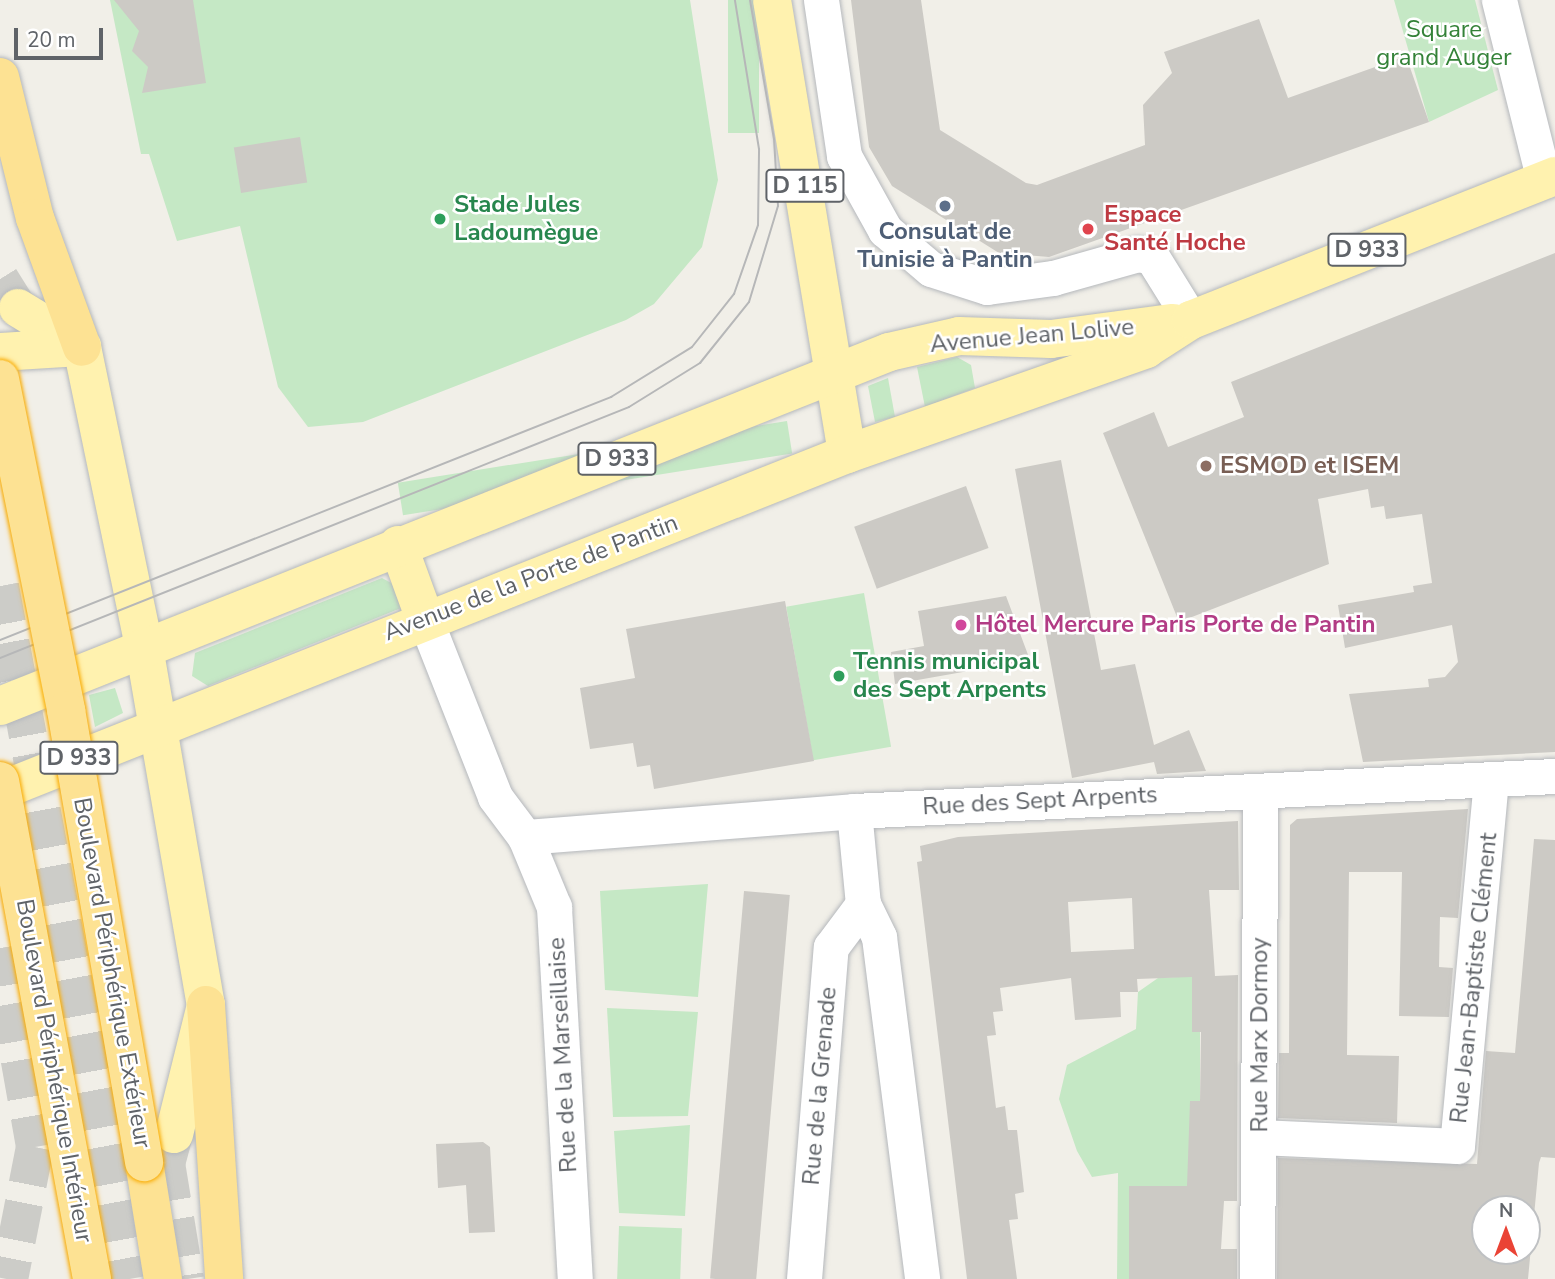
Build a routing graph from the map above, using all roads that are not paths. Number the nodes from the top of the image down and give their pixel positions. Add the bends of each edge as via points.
1 (772, 0) edge
2 (821, 0) edge
3 (1499, 0) edge
4 (0, 77) edge
5 (1549, 178) edge
6 (18, 308) tunnel mouth
7 (1191, 320) junction
8 (82, 347) junction
9 (0, 352) edge
10 (835, 372) junction
11 (0, 379) edge
12 (905, 434) joint
13 (847, 454) junction
14 (398, 545) junction
15 (425, 619) junction
16 (145, 647) junction
17 (0, 706) edge
18 (159, 725) junction
19 (1555, 776) edge
20 (1491, 780) junction
21 (0, 781) edge
22 (1260, 790) junction
23 (0, 791) edge
24 (854, 811) junction
25 (525, 837) junction
26 (863, 904) junction
27 (206, 1005) junction
28 (174, 1134) tunnel mouth
29 (1259, 1136) junction
30 (92, 1279) edge
31 (163, 1279) edge
32 (224, 1279) edge
33 (575, 1279) edge
34 (804, 1279) edge
35 (922, 1279) edge
36 (1257, 1279) edge

1 - 10 main road, D 115
2 - 7 street via 844,156 885,230 931,269 987,287 1053,278 1138,254 1152,257
3 - 5 street
4 - 8 highway via 34,218
5 - 7 main road, Avenue Jean Lolive / D 933
6 - 8 main road
7 - 10 main road, Avenue Jean Lolive / D 933 via 1051,339 959,336
7 - 12 main road, Avenue Jean Lolive / D 933 via 1146,349
8 - 9 main road
8 - 16 main road
10 - 13 main road, D 115
10 - 14 main road, D 933
11 - 31 highway, Boulevard Périphérique Extérieur, bridge via 66,710
12 - 13 main road, Avenue de la Porte de Pantin / D 933
13 - 15 main road, Avenue de la Porte de Pantin / D 933
14 - 15 main road
14 - 16 main road, D 933
15 - 18 main road, Avenue de la Porte de Pantin / D 933
15 - 25 street, Rue de la Marseillaise via 495,797
16 - 17 main road, D 933
16 - 18 main road
18 - 23 main road, D 933
18 - 27 main road
19 - 20 street, Rue des Sept Arpents
20 - 22 street, Rue des Sept Arpents
20 - 29 street, Rue Jean-Baptiste Clément via 1457,1146
21 - 30 highway, Boulevard Périphérique Intérieur, bridge
22 - 24 street, Rue des Sept Arpents
22 - 29 street, Rue Marx Dormoy
24 - 25 street, Rue des Sept Arpents
24 - 26 street
25 - 33 street, Rue de la Marseillaise via 554,907
26 - 34 street, Rue de la Grenade via 831,947
26 - 35 street via 879,937
27 - 28 main road
27 - 32 highway
29 - 36 street, Rue Marx Dormoy

